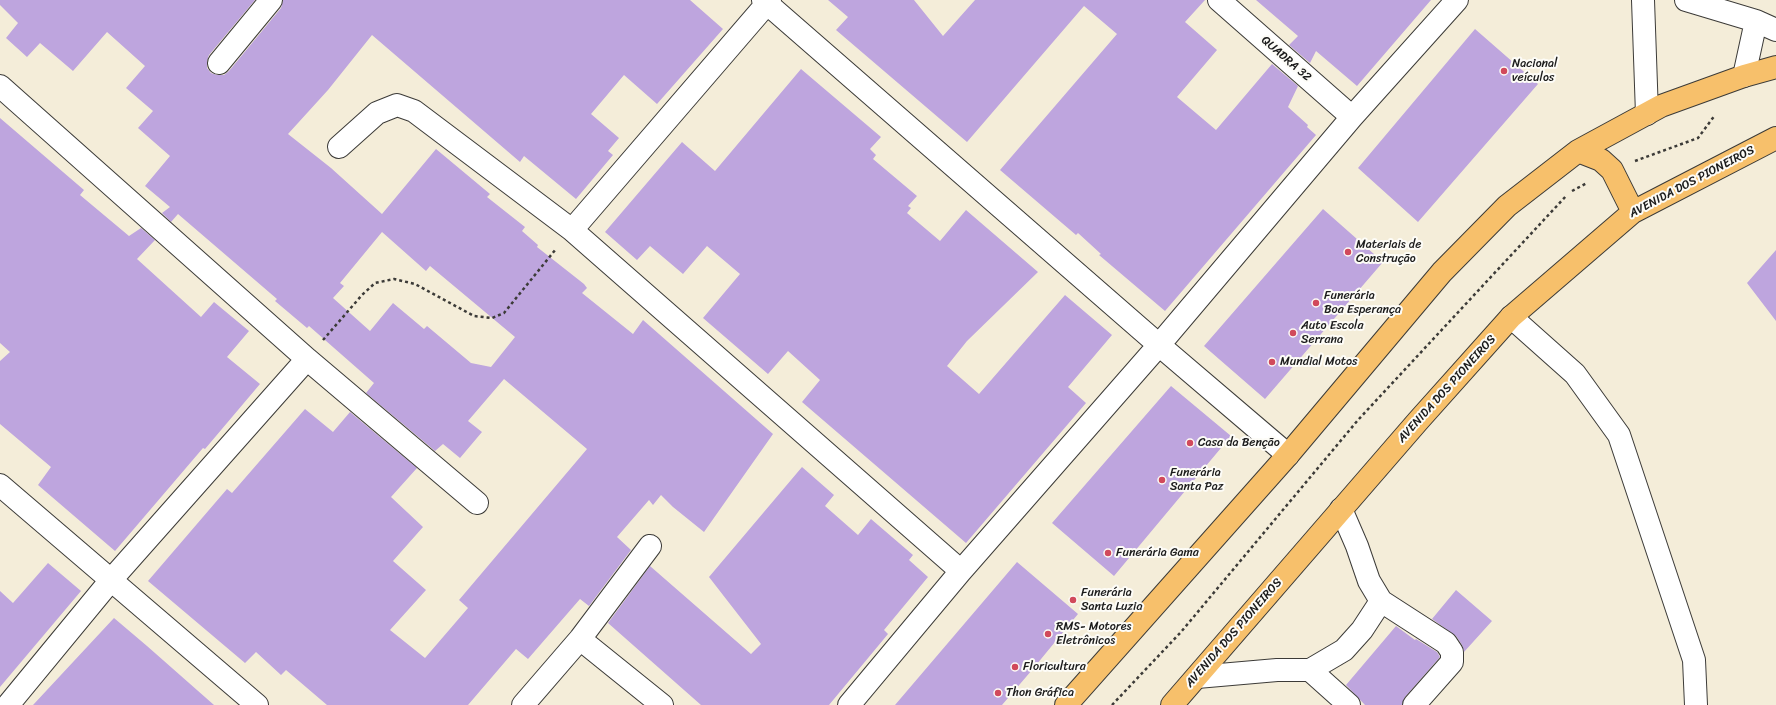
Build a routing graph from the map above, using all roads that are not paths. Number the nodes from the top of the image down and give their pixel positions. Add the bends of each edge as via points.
1 (271, 0) edge
2 (1219, 0) edge
3 (1457, 0) edge
4 (1643, 0) edge
5 (1686, 0) edge
6 (766, 1) edge
7 (1756, 21) junction
8 (1776, 30) edge
9 (219, 63) dead end
10 (1776, 67) edge
11 (1744, 76) junction
12 (0, 86) edge
13 (1647, 114) junction
14 (1352, 117) junction
15 (1776, 138) edge
16 (339, 146) dead end
17 (1578, 151) junction
18 (1633, 212) junction
19 (572, 230) junction
20 (1512, 317) junction
21 (1159, 345) junction
22 (307, 359) junction
23 (1288, 455) junction
24 (0, 485) edge
25 (477, 503) dead end
26 (1341, 509) junction
27 (650, 546) dead end
28 (960, 571) junction
29 (111, 580) junction
30 (1381, 601) junction
31 (580, 640) junction
32 (1310, 670) junction
33 (1196, 677) junction
34 (8, 705) edge
35 (257, 705) edge
36 (523, 705) edge
37 (662, 705) edge
38 (849, 705) edge
39 (1066, 705) edge
40 (1172, 705) edge
41 (1349, 705) edge
42 (1414, 705) edge
43 (1696, 705) edge

1 - 9 street
2 - 14 street, QUADRA 32
3 - 14 street
4 - 13 street
5 - 7 street
6 - 19 street
6 - 21 street
7 - 8 street
7 - 11 street
10 - 11 main road
11 - 13 main road
12 - 22 street
13 - 17 main road
14 - 21 street
15 - 18 main road, AVENIDA DOS PIONEIROS
16 - 19 street via 377,113 397,105 414,111
17 - 18 main road via 1601,160 1612,170
17 - 23 main road via 1507,206 1442,272
18 - 20 main road, AVENIDA DOS PIONEIROS
19 - 28 street
20 - 26 main road, AVENIDA DOS PIONEIROS
20 - 43 street via 1575,374 1619,435 1694,660
21 - 23 street
21 - 28 street
22 - 25 street
22 - 29 street
23 - 39 main road
24 - 29 street
26 - 30 street via 1368,581
26 - 33 main road, AVENIDA DOS PIONEIROS
27 - 31 street
28 - 38 street
29 - 34 street
29 - 35 street
30 - 32 street via 1362,630 1344,650
30 - 42 street via 1446,643 1452,652 1452,662
31 - 36 street
31 - 37 street
32 - 33 street via 1277,670
32 - 41 street
33 - 40 main road, AVENIDA DOS PIONEIROS

